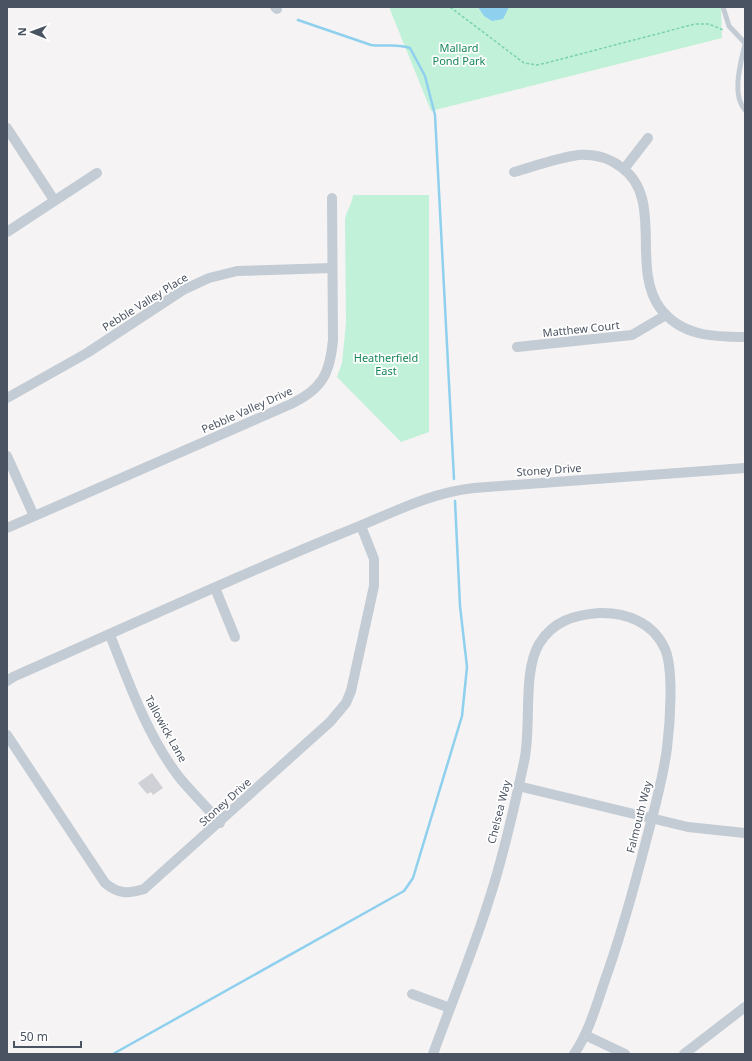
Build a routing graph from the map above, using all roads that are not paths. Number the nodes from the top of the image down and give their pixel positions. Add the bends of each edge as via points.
1 (723, 7) edge
2 (745, 43) edge
3 (745, 110) edge
4 (7, 128) edge
5 (648, 138) dead end
6 (624, 169) junction
7 (514, 172) dead end
8 (97, 173) dead end
9 (332, 198) dead end
10 (54, 200) junction
11 (7, 232) edge
12 (332, 268) junction
13 (666, 315) junction
14 (745, 337) edge
15 (517, 347) dead end
16 (7, 398) edge
17 (7, 456) edge
18 (745, 468) edge
19 (34, 516) junction
20 (361, 526) junction
21 (7, 528) edge
22 (215, 588) junction
23 (605, 613) joint
24 (110, 634) junction
25 (235, 637) dead end
26 (7, 681) edge
27 (7, 735) edge
28 (518, 786) junction
29 (652, 817) junction
30 (220, 823) junction
31 (745, 833) edge
32 (412, 994) dead end
33 (745, 1007) edge
34 (450, 1008) junction
35 (585, 1035) junction
36 (433, 1054) edge
37 (574, 1054) edge
38 (625, 1054) edge
39 (684, 1054) edge

1 - 2 lane via 729,26
2 - 3 lane via 740,62 739,88 740,103
4 - 10 street
5 - 6 street
6 - 7 street via 608,159 579,155
6 - 13 street via 638,188 642,200 648,280 658,304
8 - 10 street
9 - 12 street, Pebble Valley Drive
10 - 11 street
12 - 16 street, Pebble Valley Place via 237,271 209,278 183,290 87,352
12 - 19 street, Pebble Valley Drive via 331,359 327,373 312,392 291,404
13 - 14 street via 677,324 698,334
13 - 15 street, Matthew Court via 632,336
17 - 19 street
18 - 20 street, Stoney Drive via 460,490 426,498
19 - 21 street, Pebble Valley Drive
20 - 22 street, Stoney Drive
20 - 30 street, Stoney Drive via 374,560 374,586 356,677 346,703 330,722
22 - 24 street, Stoney Drive
22 - 25 street
23 - 28 street, Chelsea Way via 566,619 539,644 531,672 527,747
23 - 29 street, Falmouth Way via 633,618 645,625 657,636 670,665 667,746
24 - 26 street, Stoney Drive
24 - 30 street, Tallowick Lane via 138,705 165,755 179,777
27 - 30 street, Stoney Drive via 99,874 114,890 134,893 144,889
28 - 29 street
28 - 34 street, Chelsea Way via 488,903
29 - 31 street via 688,827
29 - 35 street, Falmouth Way via 625,921
32 - 34 street
33 - 39 street
34 - 36 street, Chelsea Way
35 - 37 street, Falmouth Way
35 - 38 street

